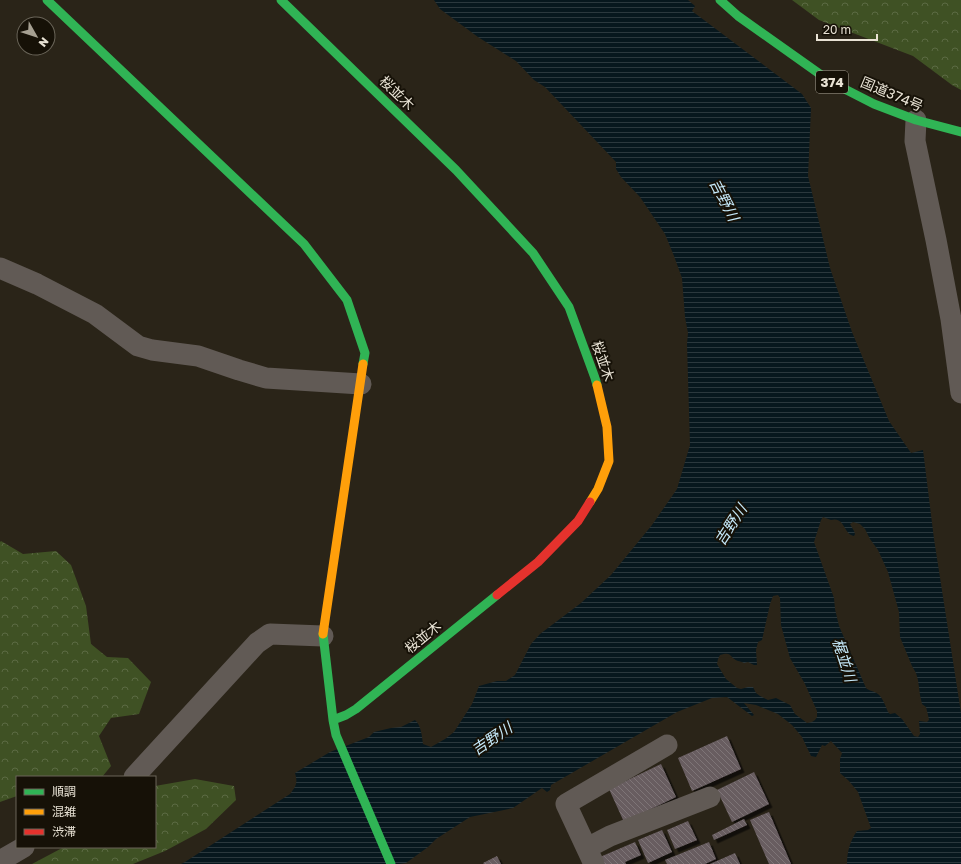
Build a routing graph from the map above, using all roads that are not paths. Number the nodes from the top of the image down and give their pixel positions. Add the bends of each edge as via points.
1 (47, 0) edge
2 (281, 0) edge
3 (720, 0) edge
4 (916, 120) junction
5 (961, 132) edge
6 (0, 268) edge
7 (361, 384) junction
8 (961, 393) edge
9 (323, 636) junction
10 (333, 720) junction
11 (667, 745) dead end
12 (135, 776) edge
13 (710, 797) dead end
14 (22, 848) edge
15 (591, 856) edge
16 (0, 861) edge
17 (391, 864) edge

1 - 7 main road via 304,244 347,300 365,353
2 - 10 main road, 桜並木 via 456,170 534,253 569,307 595,378 607,427 609,461 598,489 578,521 538,562 356,709
3 - 4 main road, 国道374号 / 374 via 738,16 832,82 874,104
4 - 5 main road, 国道374号 / 374
4 - 8 street via 915,141 951,319
6 - 7 street via 95,314 138,346 198,356 266,378
7 - 9 main road
9 - 10 main road
9 - 12 street via 270,634 257,643
10 - 17 main road via 336,735
11 - 15 street via 566,804
13 - 15 street via 610,836
14 - 16 street

